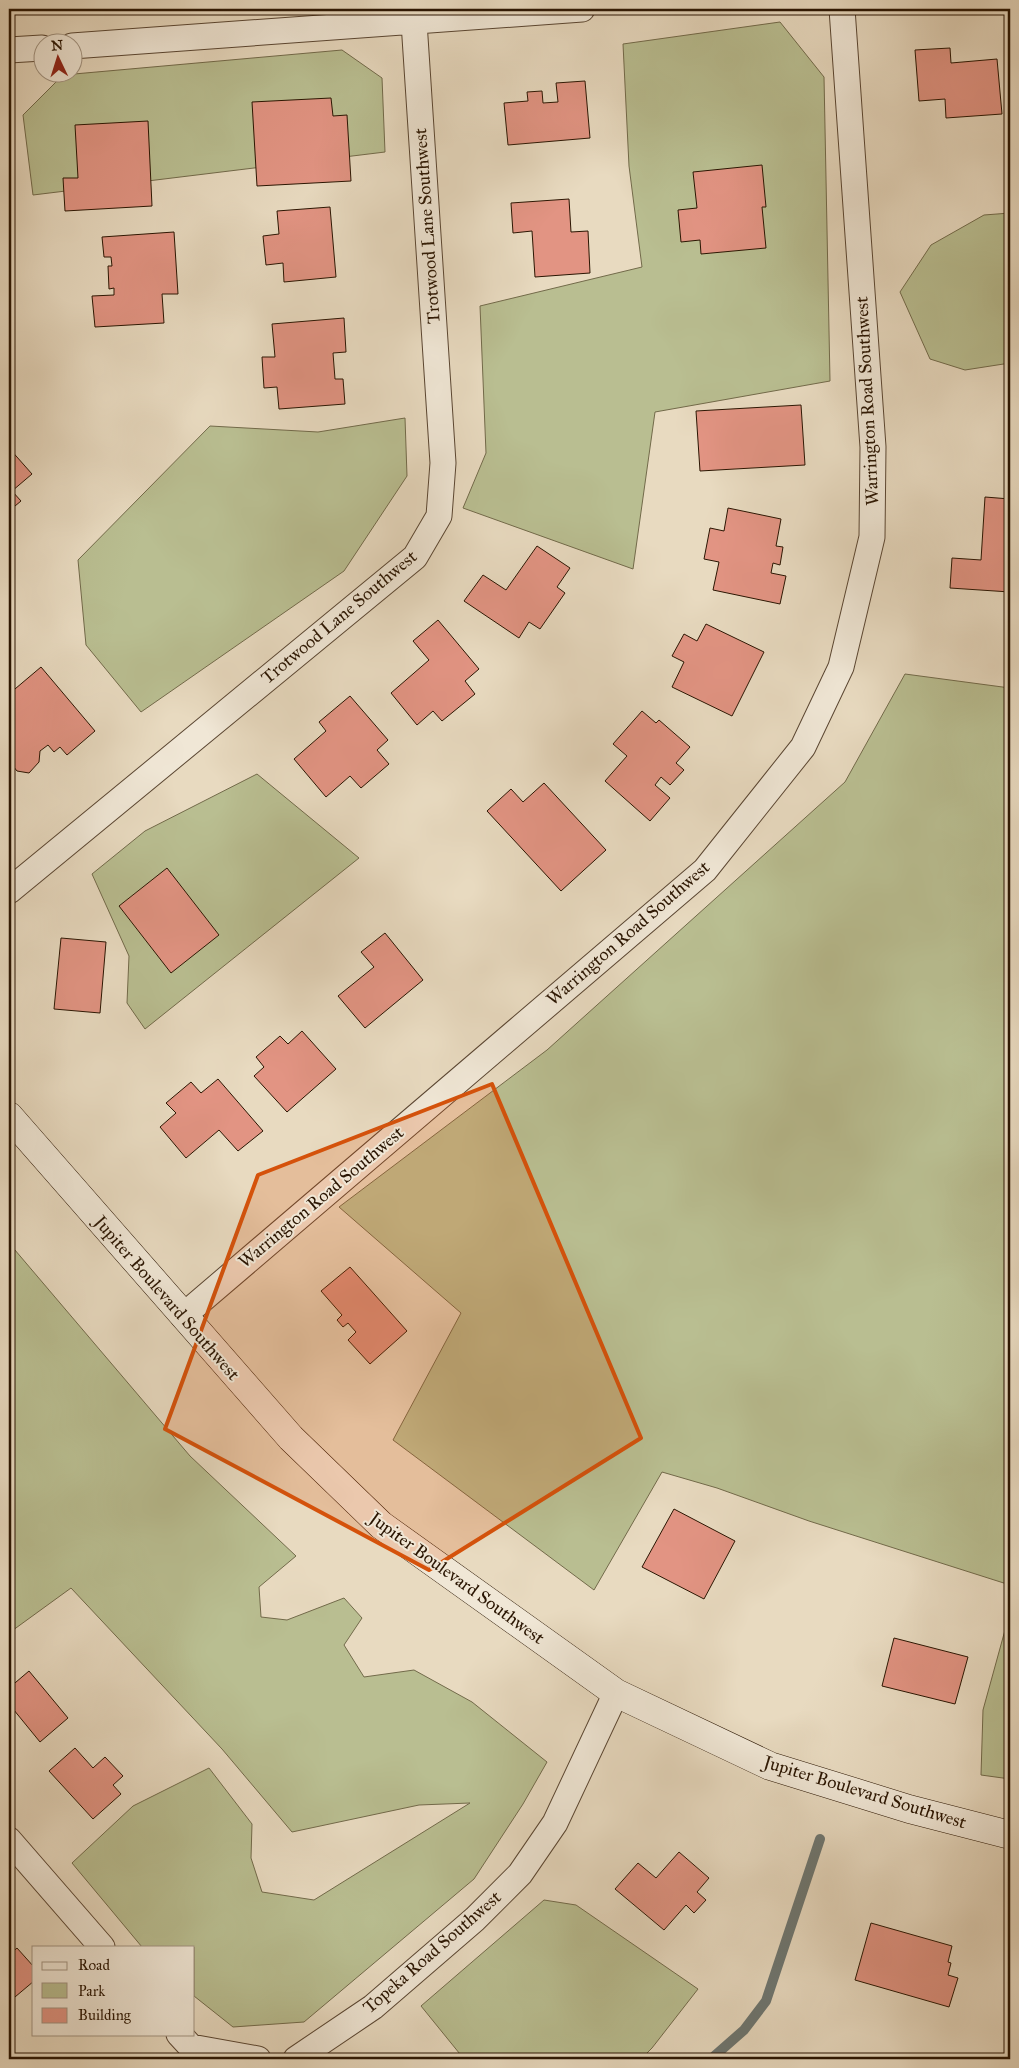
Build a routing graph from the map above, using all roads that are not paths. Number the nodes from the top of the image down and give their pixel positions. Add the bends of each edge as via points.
1 (582, 9) edge
2 (842, 9) edge
3 (414, 22) junction
4 (82, 45) edge
5 (32, 49) edge
6 (9, 50) edge
7 (9, 891) edge
8 (9, 1116) edge
9 (183, 1316) junction
10 (616, 1693) junction
11 (1010, 1835) edge
12 (9, 1840) edge
13 (101, 1946) edge
14 (182, 2036) edge
15 (258, 2059) edge
16 (296, 2059) edge

1 - 3 street
2 - 9 street, Warrington Road Southwest via 873,448 872,538 841,667 803,747 704,870
3 - 4 street
3 - 7 street, Trotwood Lane Southwest via 443,463 439,516 414,557
5 - 6 street
8 - 9 street, Jupiter Boulevard Southwest
9 - 10 street, Jupiter Boulevard Southwest via 291,1438 381,1525
10 - 11 street, Jupiter Boulevard Southwest via 770,1766 909,1809
10 - 16 street, Topeka Road Southwest via 556,1823 520,1874 476,1919 372,2007
12 - 13 street
14 - 15 street via 191,2047

